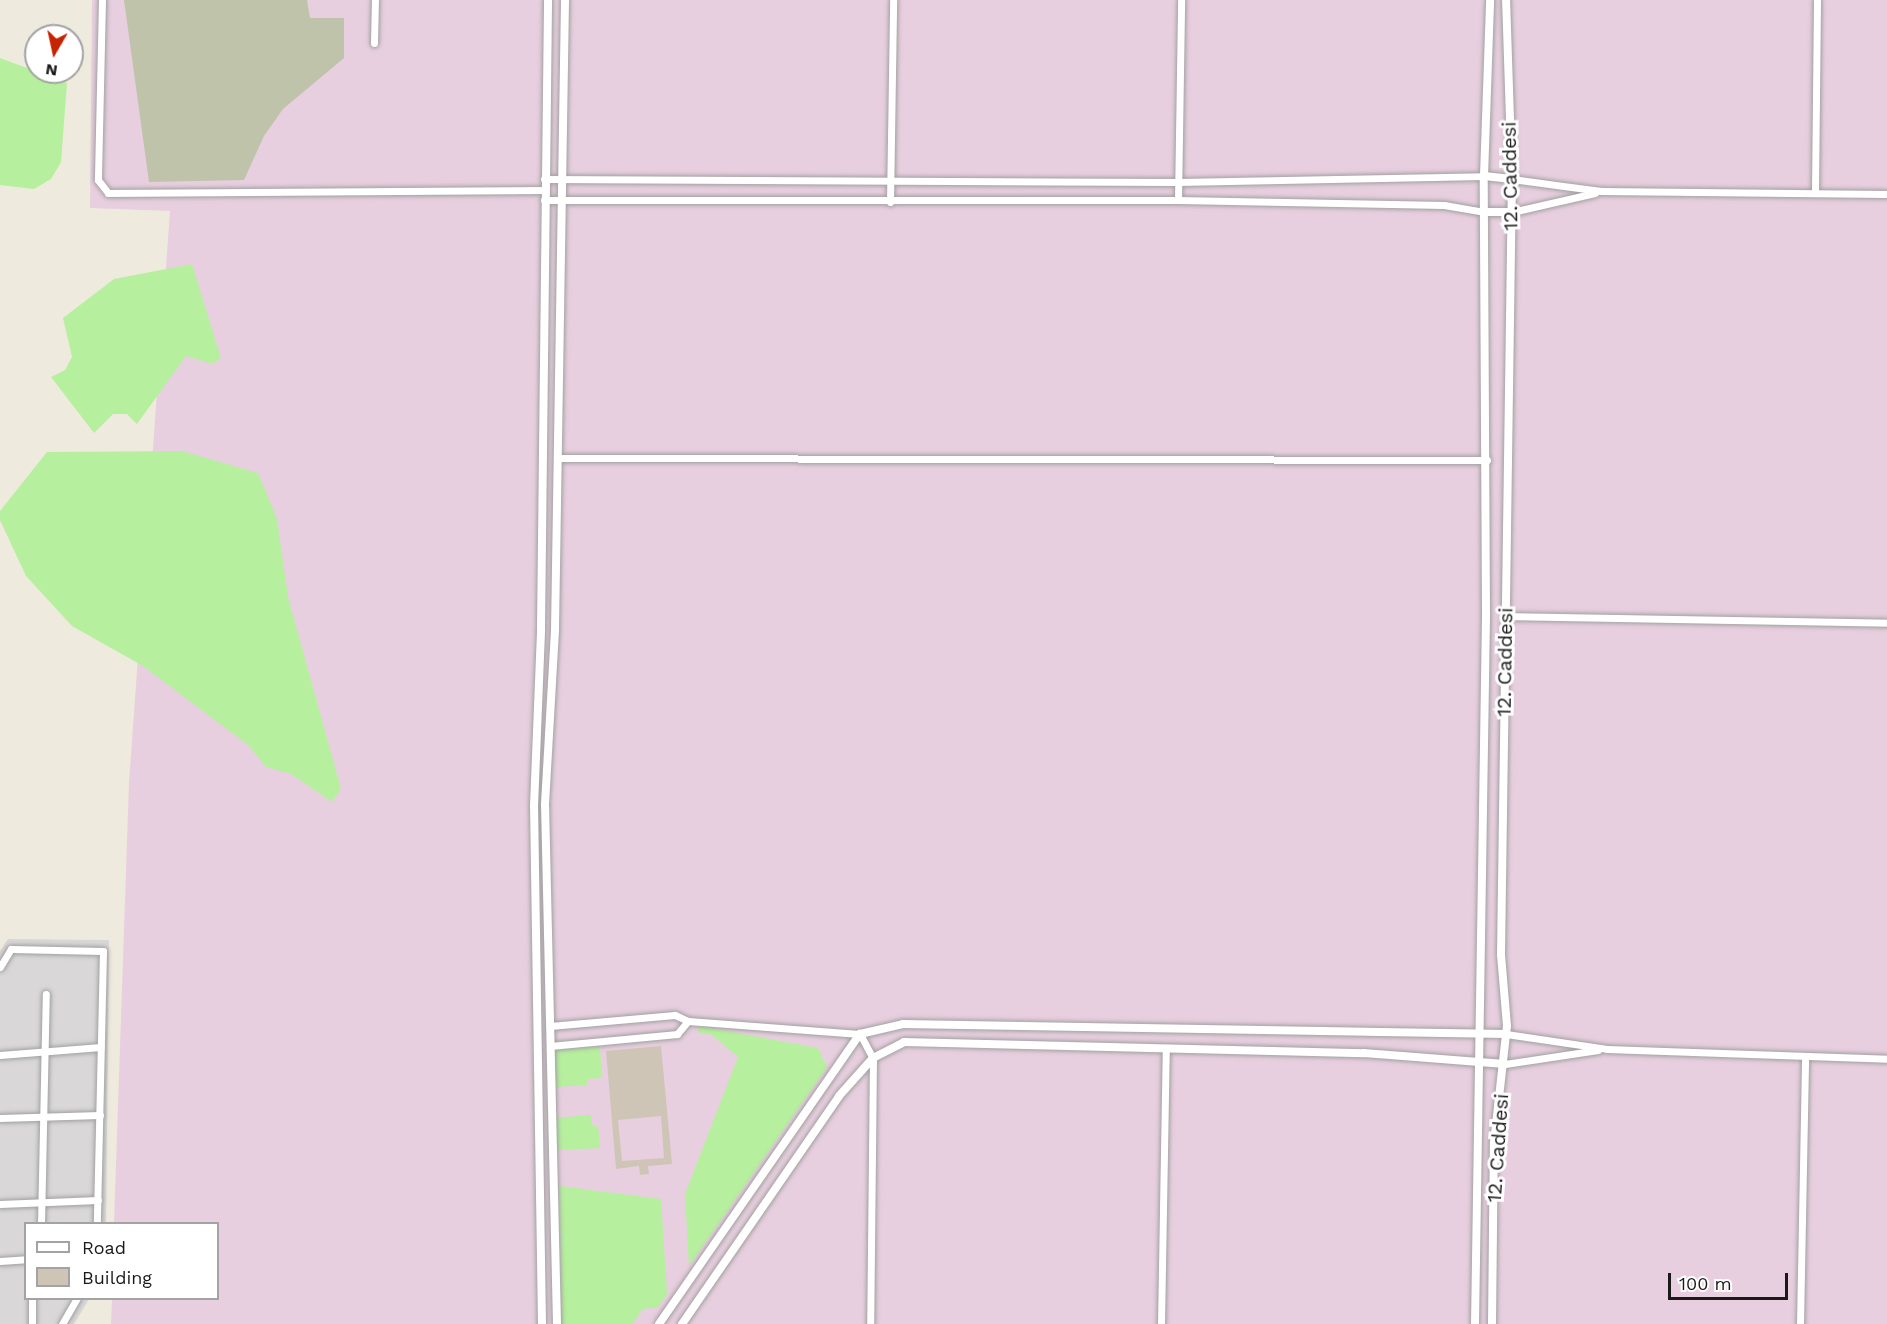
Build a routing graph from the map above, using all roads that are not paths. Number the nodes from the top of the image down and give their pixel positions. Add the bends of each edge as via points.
1 (102, 0) edge
2 (375, 0) edge
3 (548, 0) edge
4 (565, 0) edge
5 (892, 0) edge
6 (1180, 0) edge
7 (1490, 0) edge
8 (1506, 0) edge
9 (1817, 0) edge
10 (374, 43) dead end
11 (1484, 176) junction
12 (544, 179) junction
13 (1512, 179) junction
14 (564, 180) junction
15 (890, 182) junction
16 (1178, 182) junction
17 (1601, 191) junction
18 (1815, 192) junction
19 (1887, 194) edge
20 (544, 195) junction
21 (563, 200) junction
22 (1178, 200) junction
23 (890, 202) junction
24 (1485, 212) junction
25 (1512, 212) junction
26 (557, 458) junction
27 (1487, 460) junction
28 (1505, 616) junction
29 (1887, 622) edge
30 (0, 967) edge
31 (46, 993) dead end
32 (688, 1021) junction
33 (550, 1026) junction
34 (1166, 1031) junction
35 (1478, 1033) junction
36 (860, 1034) junction
37 (1506, 1034) junction
38 (550, 1046) junction
39 (101, 1047) junction
40 (1166, 1048) junction
41 (1607, 1049) junction
42 (43, 1050) junction
43 (0, 1055) edge
44 (1804, 1057) junction
45 (873, 1058) junction
46 (1887, 1059) edge
47 (1478, 1064) junction
48 (1505, 1065) junction
49 (100, 1115) junction
50 (41, 1117) junction
51 (0, 1118) edge
52 (98, 1200) junction
53 (42, 1202) junction
54 (0, 1204) edge
55 (41, 1222) edge
56 (97, 1222) edge
57 (24, 1259) edge
58 (0, 1261) edge
59 (32, 1300) edge
60 (76, 1300) edge
61 (32, 1324) edge
62 (62, 1324) edge
63 (543, 1324) edge
64 (557, 1324) edge
65 (659, 1324) edge
66 (682, 1324) edge
67 (870, 1324) edge
68 (1161, 1324) edge
69 (1475, 1324) edge
70 (1492, 1324) edge
71 (1800, 1324) edge

1 - 20 street via 98,180 108,193
2 - 10 street
3 - 12 street
4 - 14 street
5 - 15 street
6 - 16 street
7 - 11 street, 12. Caddesi
8 - 13 street, 12. Caddesi
9 - 18 street
11 - 13 street
11 - 16 street
11 - 24 street, 12. Caddesi
12 - 14 street
12 - 20 street
13 - 17 street
13 - 25 street, 12. Caddesi
14 - 15 street
14 - 21 street
15 - 16 street
15 - 23 street
16 - 22 street
17 - 18 street
17 - 25 street
18 - 19 street
20 - 21 street
20 - 63 street via 541,630 534,806
21 - 23 street
21 - 26 street
22 - 23 street
22 - 24 street via 1444,205
24 - 25 street
24 - 27 street, 12. Caddesi
25 - 28 street, 12. Caddesi
26 - 27 street
26 - 33 street via 555,630 544,804
27 - 35 street, 12. Caddesi
28 - 29 street
28 - 37 street, 12. Caddesi via 1502,955
30 - 39 street via 11,949 103,951
31 - 42 street
32 - 33 street via 675,1015
32 - 36 street
32 - 38 street via 677,1034
33 - 38 street
34 - 35 street
34 - 36 street via 903,1024
34 - 40 street
35 - 37 street
35 - 47 street, 12. Caddesi
36 - 45 street
36 - 65 street
37 - 41 street
37 - 48 street, 12. Caddesi
38 - 64 street
39 - 42 street
39 - 49 street
40 - 45 street via 904,1042
40 - 47 street via 1364,1053
40 - 68 street
41 - 44 street
41 - 48 street
42 - 43 street
42 - 50 street
44 - 46 street
44 - 71 street
45 - 66 street via 839,1096
45 - 67 street
47 - 48 street
47 - 69 street, 12. Caddesi
48 - 70 street, 12. Caddesi via 1494,1143
49 - 50 street
49 - 52 street
50 - 51 street
50 - 53 street
52 - 53 street
52 - 56 street
53 - 54 street
53 - 55 street
57 - 58 street
59 - 61 street
60 - 62 street

